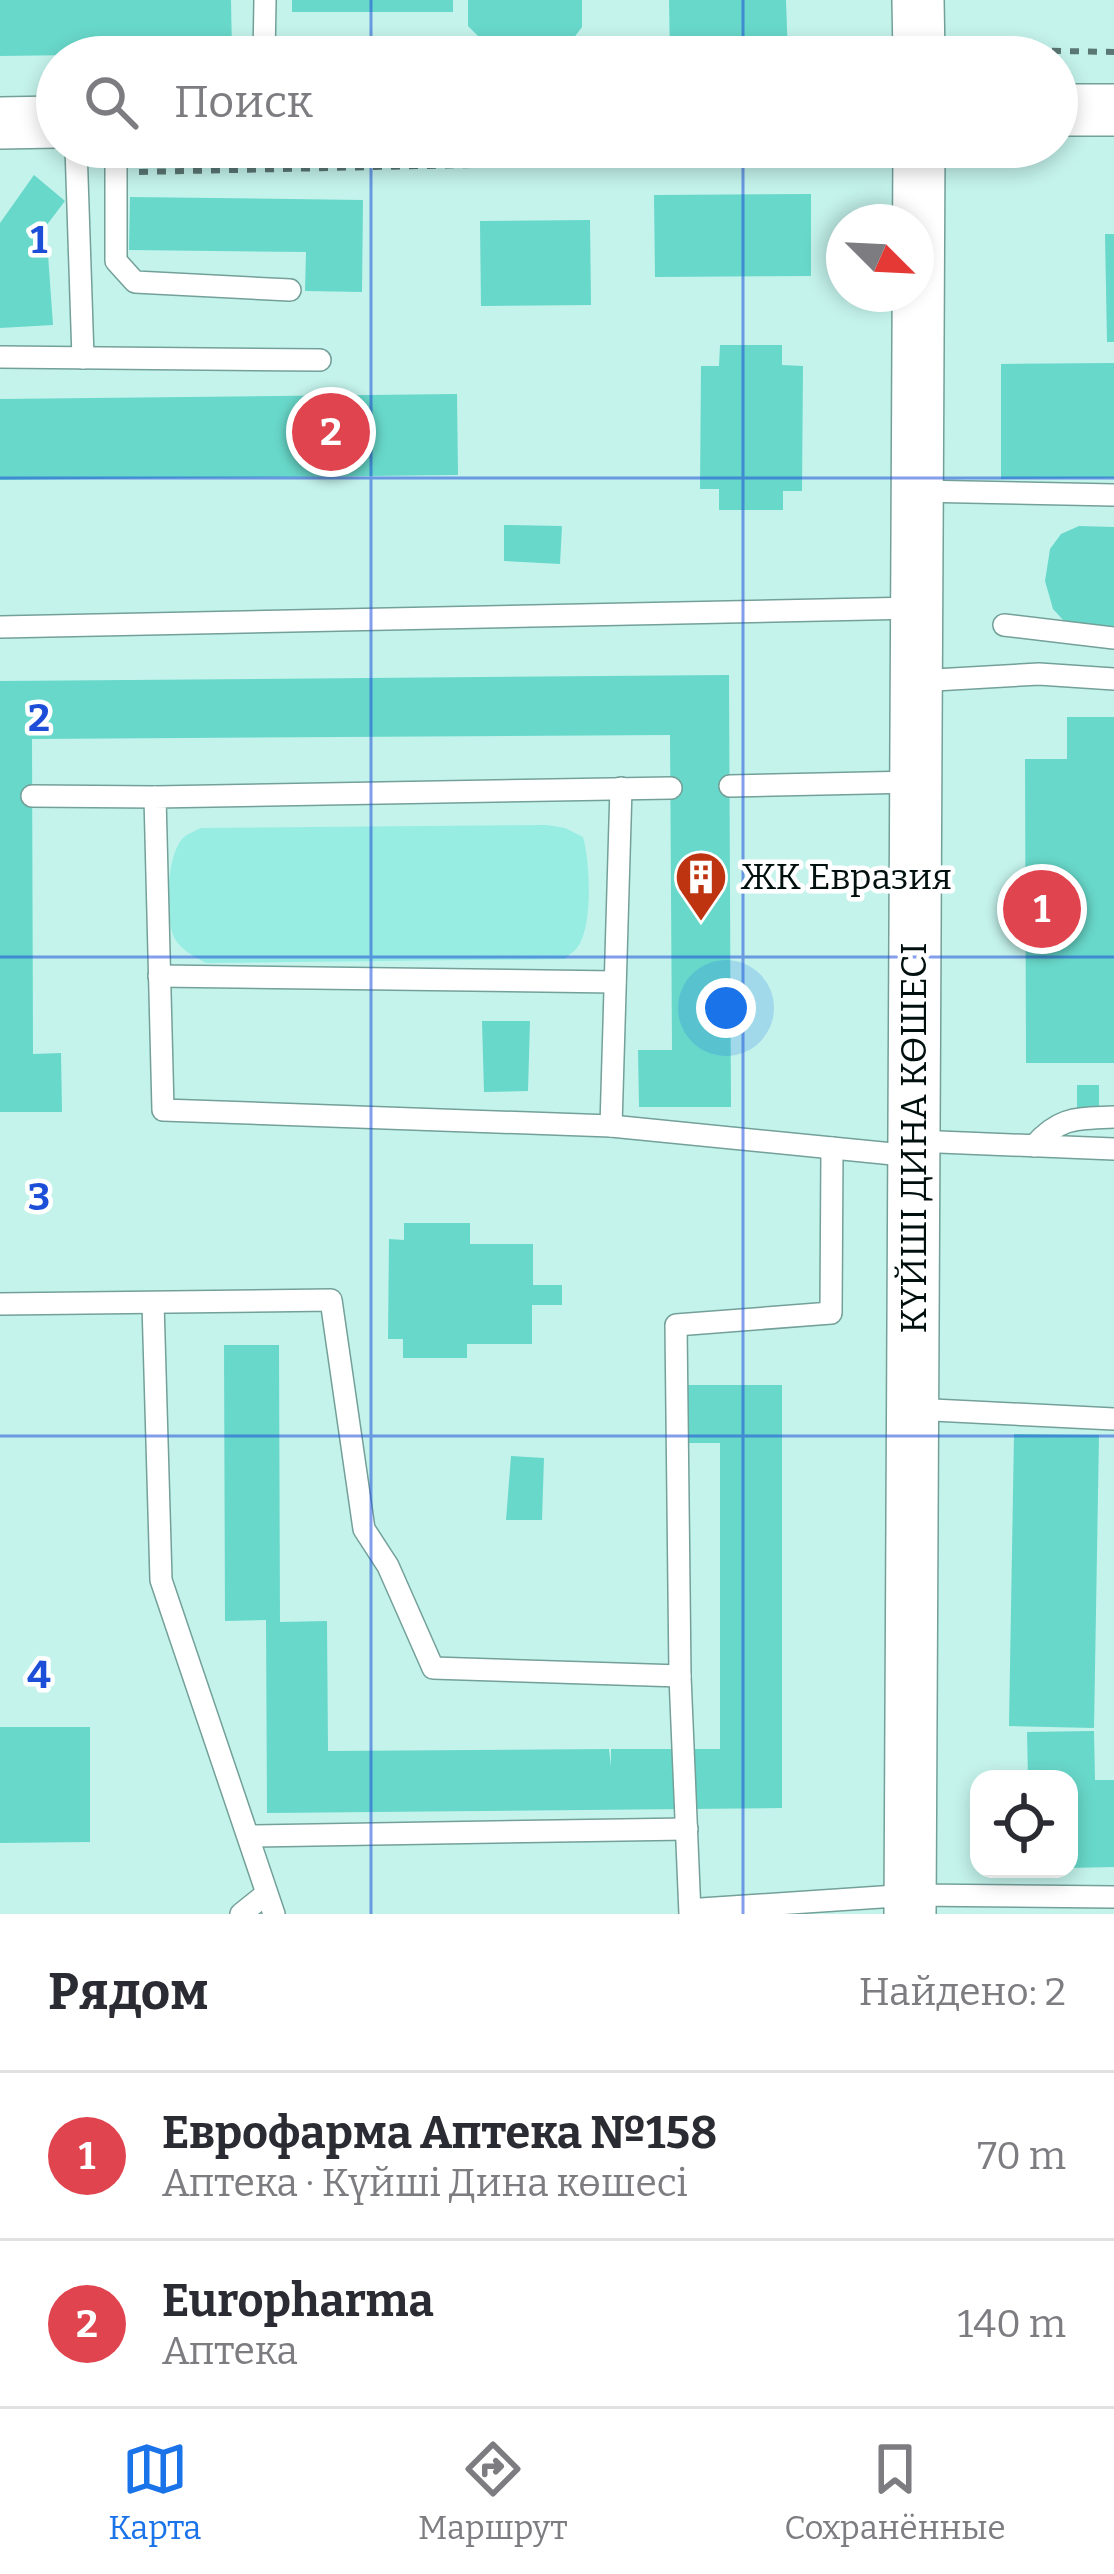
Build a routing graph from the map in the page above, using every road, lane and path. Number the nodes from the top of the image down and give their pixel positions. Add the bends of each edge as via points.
1 (265, 0) edge
2 (264, 36) edge
3 (1078, 49) edge
4 (1114, 52) edge
5 (1078, 110) edge
6 (1114, 110) edge
7 (0, 122) edge
8 (36, 122) edge
9 (77, 168) edge
10 (116, 168) edge
11 (314, 168) edge
12 (919, 168) edge
13 (116, 172) junction
14 (290, 290) dead end
15 (0, 357) edge
16 (83, 358) junction
17 (320, 360) dead end
18 (917, 491) junction
19 (1114, 495) edge
20 (917, 608) junction
21 (1004, 626) dead end
22 (0, 627) edge
23 (1114, 638) edge
24 (1114, 679) edge
25 (916, 681) junction
26 (916, 782) junction
27 (730, 786) dead end
28 (621, 788) junction
29 (671, 788) dead end
30 (32, 796) dead end
31 (155, 797) junction
32 (159, 976) junction
33 (615, 982) junction
34 (1114, 1117) edge
35 (611, 1126) junction
36 (1034, 1146) junction
37 (832, 1148) junction
38 (914, 1149) junction
39 (1114, 1150) edge
40 (153, 1303) junction
41 (0, 1304) edge
42 (913, 1409) junction
43 (1114, 1419) edge
44 (680, 1676) junction
45 (687, 1829) junction
46 (249, 1836) junction
47 (1114, 1897) edge
48 (270, 1904) edge
49 (910, 1905) edge
50 (242, 1914) edge
51 (694, 1914) edge

1 - 2 lane
3 - 4 path
5 - 6 street
7 - 8 street
9 - 16 lane
10 - 13 lane
11 - 13 path
12 - 18 street, КҮЙШІ ДИНА КӨШЕСІ
13 - 14 lane via 116,261 135,282
15 - 16 lane
16 - 17 lane
18 - 19 lane
18 - 20 street, КҮЙШІ ДИНА КӨШЕСІ
20 - 22 lane
20 - 25 street, КҮЙШІ ДИНА КӨШЕСІ
21 - 23 lane
24 - 25 lane
25 - 26 street, КҮЙШІ ДИНА КӨШЕСІ
26 - 27 lane
26 - 38 street, КҮЙШІ ДИНА КӨШЕСІ
28 - 29 lane
28 - 31 lane
28 - 33 lane
30 - 31 lane
31 - 32 lane
32 - 33 lane
32 - 35 lane via 163,1110
33 - 35 lane
34 - 36 lane via 1067,1119
35 - 37 lane
36 - 38 lane
36 - 39 lane
37 - 38 lane
37 - 44 lane via 830,1313 676,1325
38 - 42 street, КҮЙШІ ДИНА КӨШЕСІ
40 - 41 lane
40 - 44 lane via 331,1300 364,1529 433,1668
40 - 46 lane via 161,1580
42 - 43 lane
42 - 49 street, КҮЙШІ ДИНА КӨШЕСІ
44 - 45 lane
45 - 46 lane
45 - 51 lane
46 - 48 lane
47 - 49 lane
48 - 50 lane
49 - 51 lane

